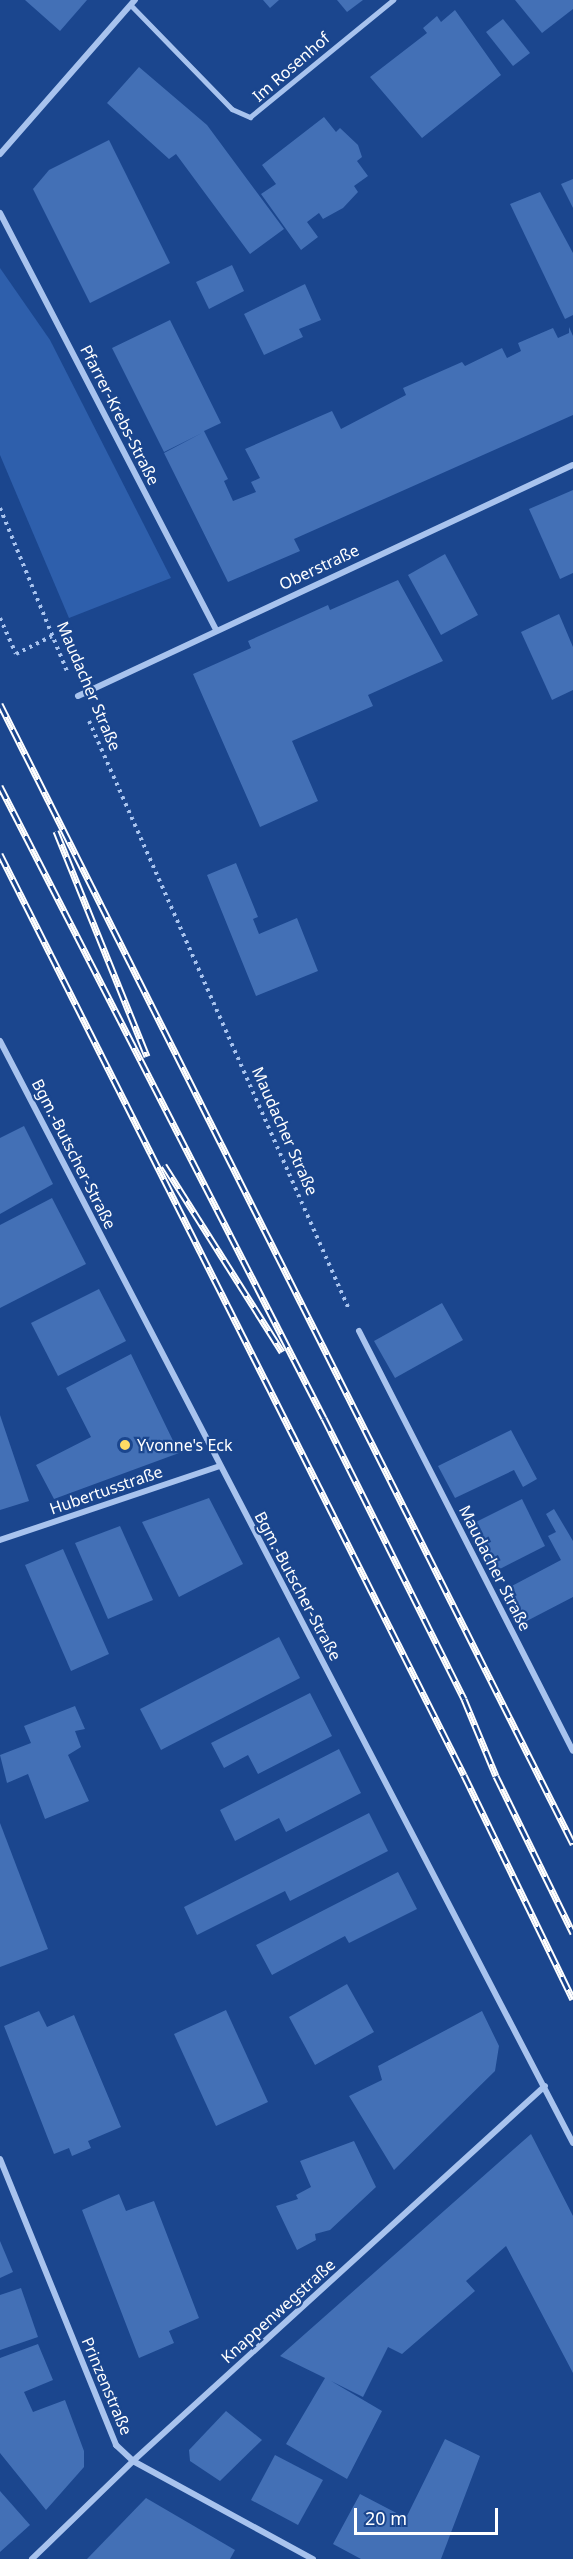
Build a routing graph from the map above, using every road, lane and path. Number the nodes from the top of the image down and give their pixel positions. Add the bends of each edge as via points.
1 (393, 0) edge
2 (133, 2) edge
3 (0, 154) edge
4 (0, 213) edge
5 (573, 465) edge
6 (0, 508) edge
7 (0, 618) edge
8 (216, 629) junction
9 (52, 636) junction
10 (78, 696) junction
11 (0, 1041) edge
12 (358, 1331) joint
13 (220, 1466) junction
14 (0, 1540) edge
15 (573, 1751) edge
16 (545, 2086) junction
17 (573, 2143) edge
18 (0, 2160) edge
19 (133, 2461) junction
20 (32, 2559) edge
21 (313, 2559) edge

1 - 2 lane, Im Rosenhof via 250,117 232,109
2 - 3 street
4 - 8 street, Pfarrer-Krebs-Straße
5 - 8 street, Oberstraße
6 - 9 path, Maudacher Straße
7 - 9 path via 16,654
8 - 10 street, Oberstraße
9 - 10 path, Maudacher Straße
10 - 12 path, Maudacher Straße
11 - 13 street, Bgm.-Butscher-Straße
12 - 15 street, Maudacher Straße
13 - 14 street, Hubertusstraße
13 - 16 street, Bgm.-Butscher-Straße
16 - 17 street, Bgm.-Butscher-Straße
16 - 19 street, Knappenwegstraße
18 - 19 street, Prinzenstraße via 116,2445
19 - 20 street, Knappenwegstraße
19 - 21 street, Prinzenstraße

